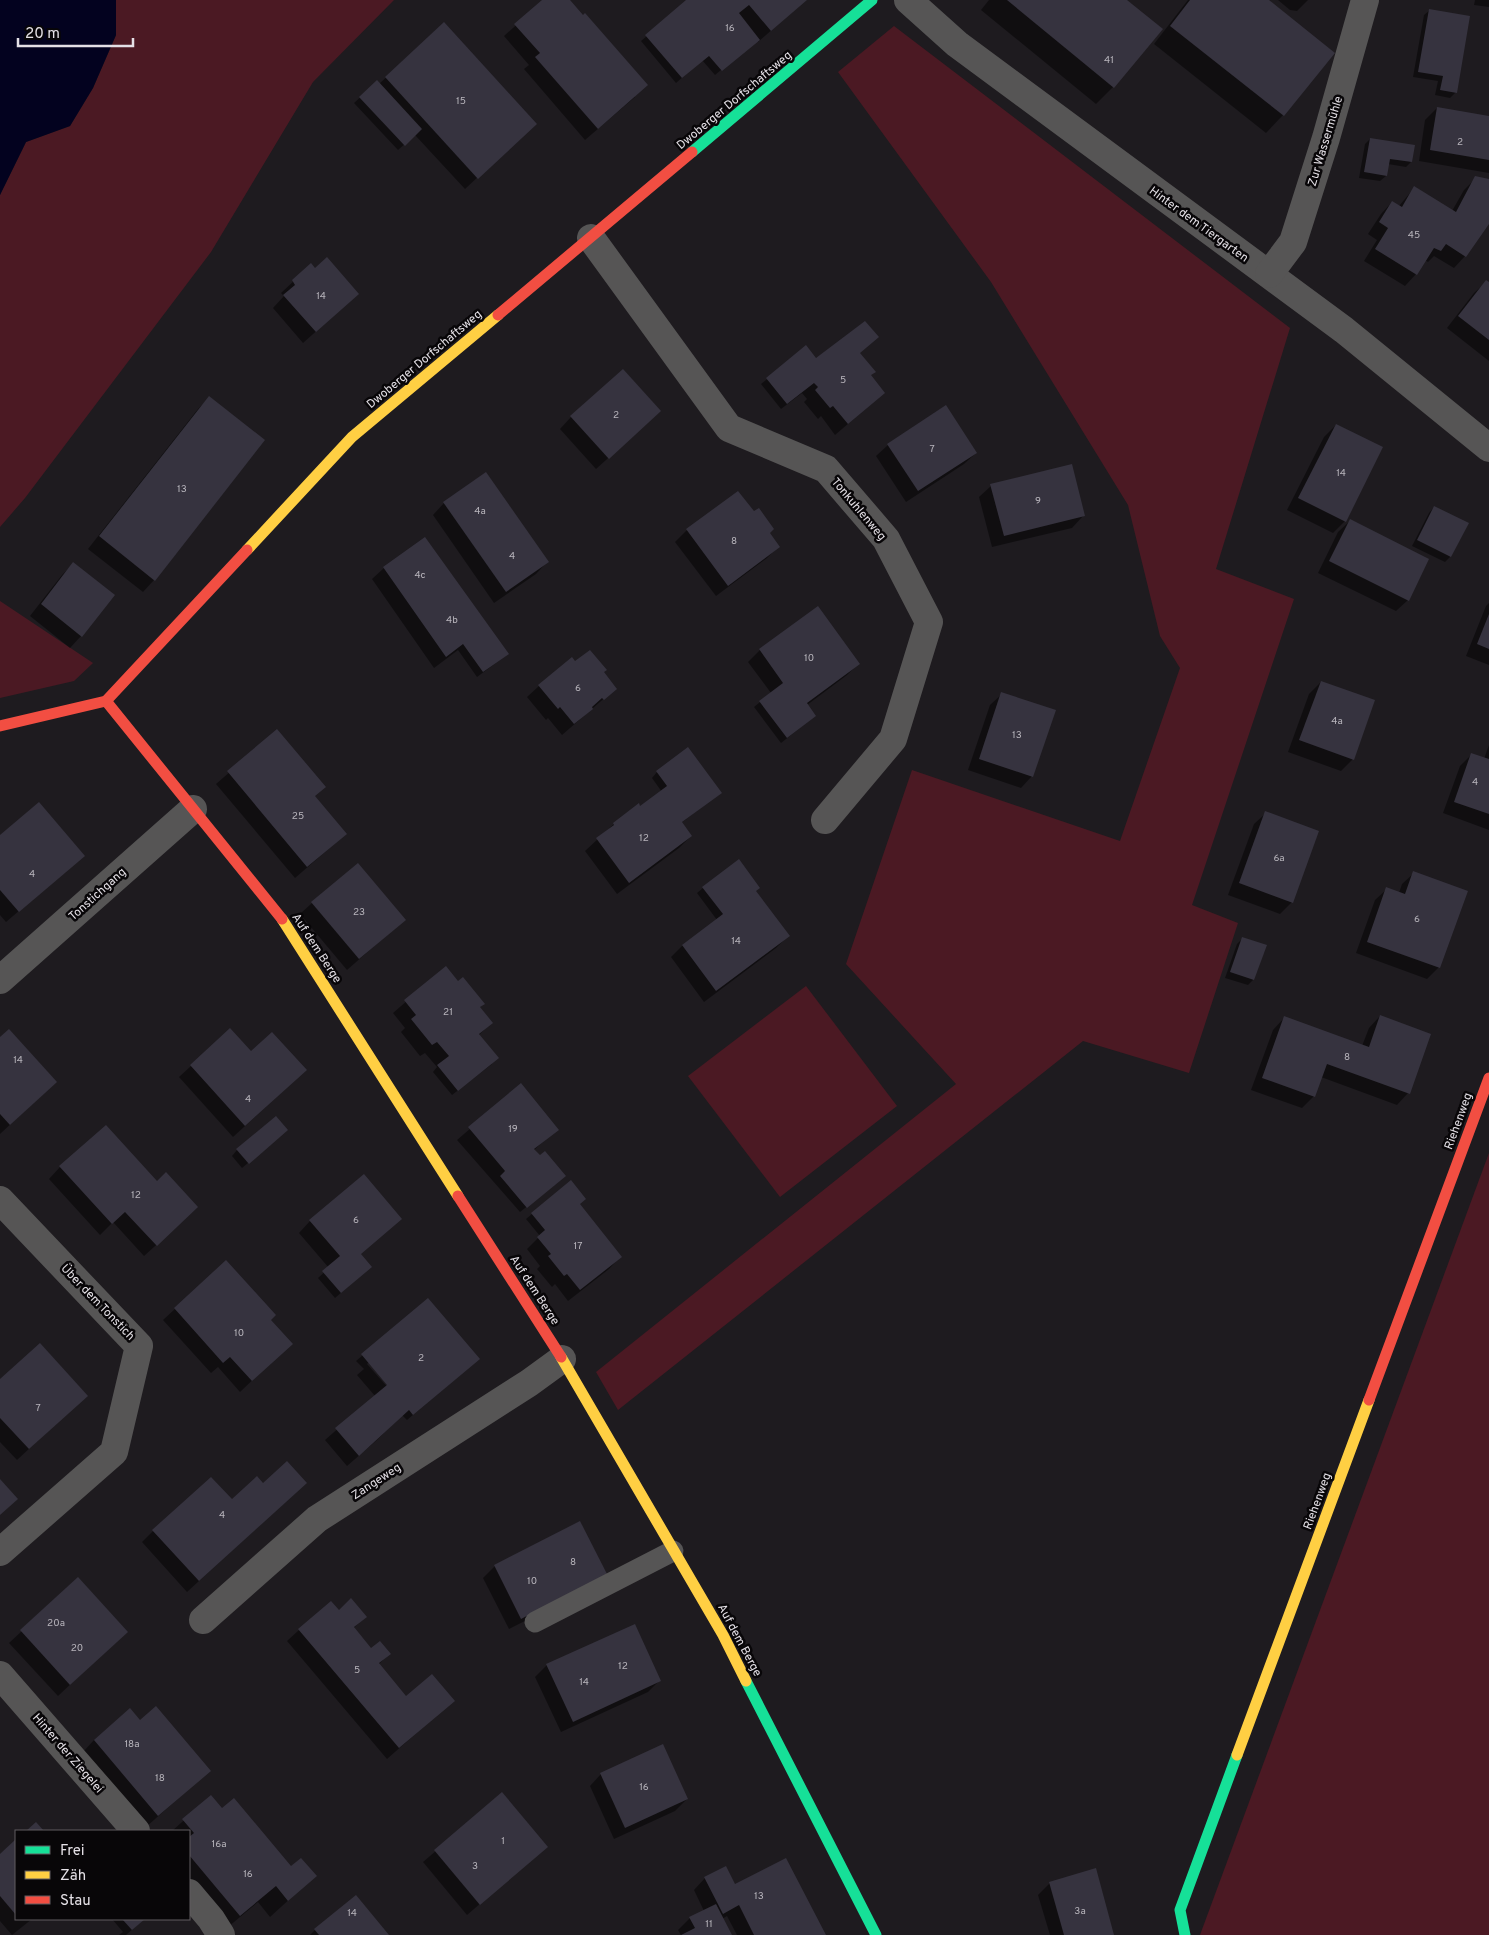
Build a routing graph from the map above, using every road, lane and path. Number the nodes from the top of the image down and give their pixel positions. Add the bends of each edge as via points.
1 (872, 0) edge
2 (908, 0) edge
3 (1365, 0) edge
4 (591, 238) junction
5 (1268, 274) junction
6 (1489, 448) edge
7 (106, 701) junction
8 (0, 726) edge
9 (193, 808) junction
10 (825, 820) dead end
11 (0, 980) edge
12 (1489, 1078) edge
13 (0, 1200) edge
14 (562, 1359) junction
15 (673, 1551) junction
16 (0, 1552) edge
17 (203, 1620) dead end
18 (535, 1622) dead end
19 (0, 1675) edge
20 (135, 1830) edge
21 (190, 1894) edge
22 (220, 1935) edge
23 (876, 1935) edge
24 (1185, 1935) edge

1 - 4 street, Dwoberger Dorfschaftsweg
2 - 5 street, Hinter dem Tiergarten via 957,44
3 - 5 street, Zur Wassermühle via 1293,242
4 - 7 street, Dwoberger Dorfschaftsweg via 352,437
4 - 10 street, Tonkuhlenweg via 729,428 826,469 886,539 929,622 893,739
5 - 6 street, Hinter dem Tiergarten via 1344,330
7 - 8 street
7 - 9 street, Auf dem Berge
9 - 11 street, Tonstichgang
9 - 14 street, Auf dem Berge via 276,910
12 - 24 street, Riehenweg via 1180,1910
13 - 16 street, Über dem Tonstich via 139,1346 114,1452
14 - 15 street, Auf dem Berge
14 - 17 street, Zangeweg via 318,1519
15 - 18 lane
15 - 23 street, Auf dem Berge via 723,1635
19 - 20 street, Hinter der Ziegelei
21 - 22 street

